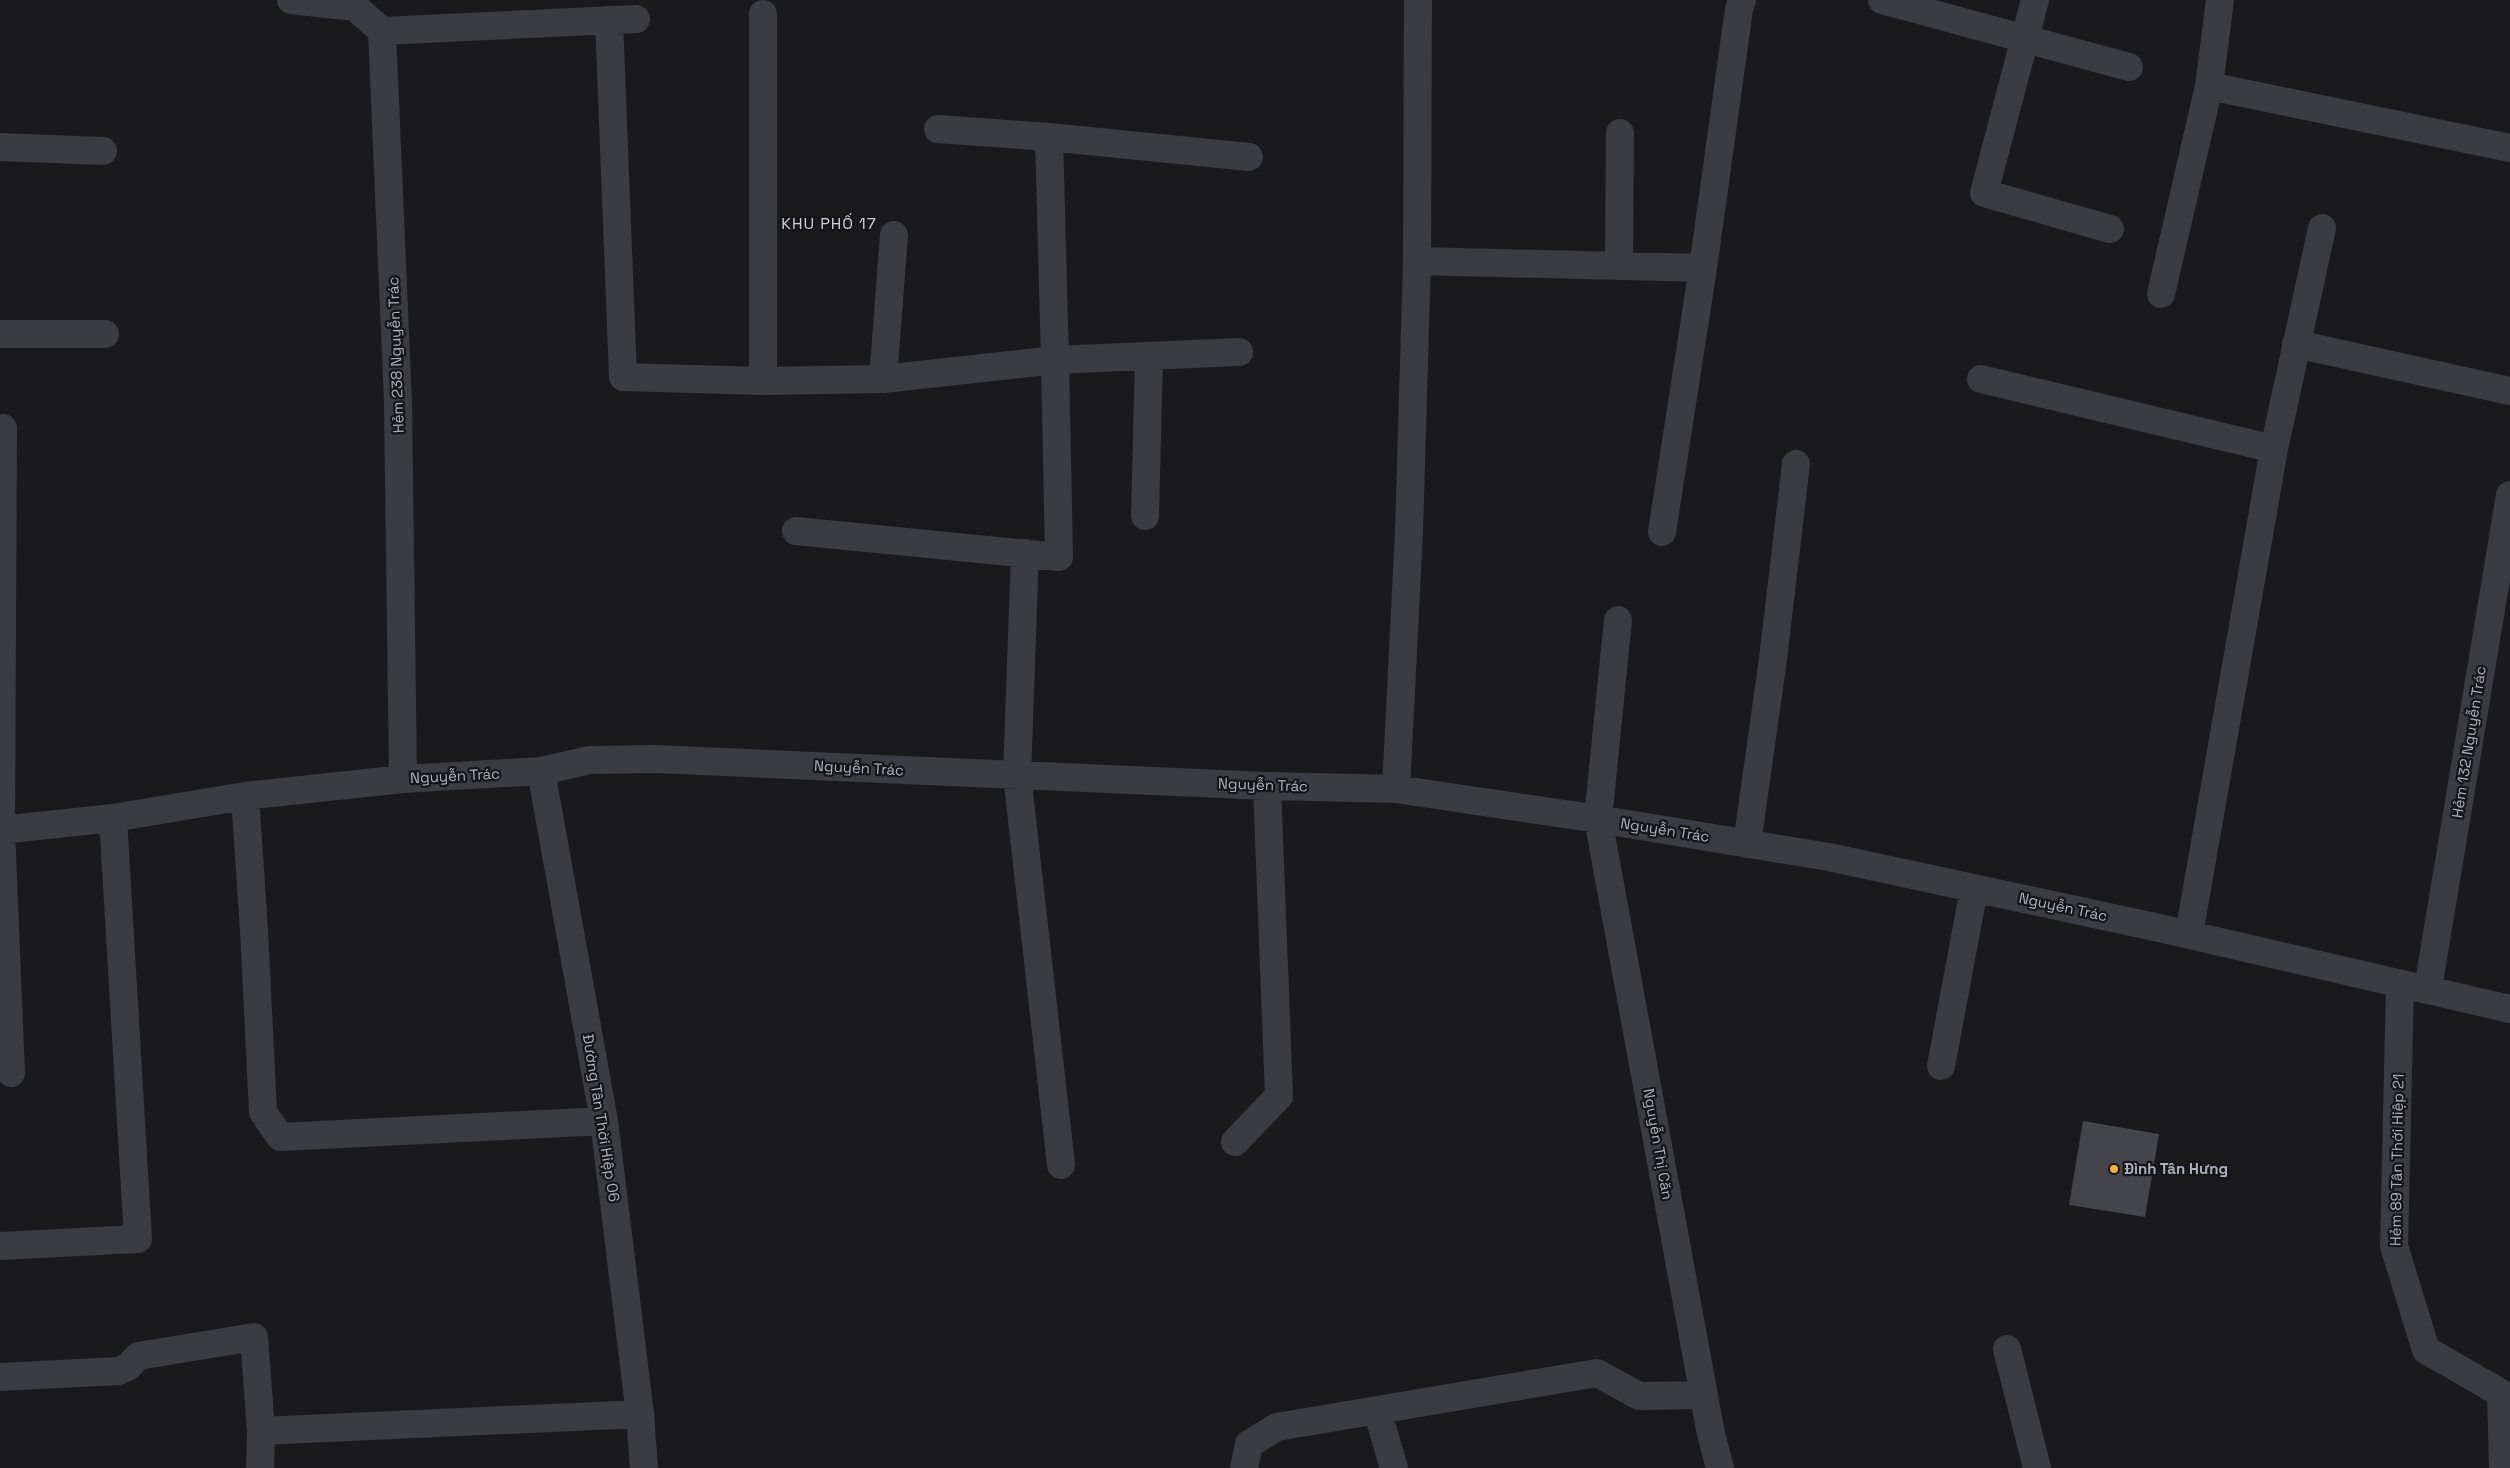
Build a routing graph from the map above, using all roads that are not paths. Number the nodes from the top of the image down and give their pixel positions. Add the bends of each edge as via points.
1 (291, 0) edge
2 (1418, 0) edge
3 (1742, 0) edge
4 (1882, 0) edge
5 (2034, 0) edge
6 (2220, 0) edge
7 (763, 14) dead end
8 (609, 20) junction
9 (636, 20) dead end
10 (382, 31) junction
11 (2023, 39) junction
12 (2129, 67) dead end
13 (2209, 86) junction
14 (938, 129) dead end
15 (1620, 134) dead end
16 (1049, 137) junction
17 (0, 147) edge
18 (2510, 148) edge
19 (103, 151) dead end
20 (1249, 157) dead end
21 (2322, 228) dead end
22 (2110, 229) dead end
23 (894, 235) dead end
24 (1417, 261) junction
25 (1619, 265) junction
26 (1703, 268) junction
27 (2161, 294) dead end
28 (0, 334) edge
29 (105, 334) dead end
30 (2296, 344) junction
31 (1239, 352) dead end
32 (1149, 356) junction
33 (1055, 360) junction
34 (883, 379) junction
35 (1981, 379) dead end
36 (763, 381) junction
37 (2510, 391) edge
38 (3, 428) dead end
39 (2274, 449) junction
40 (1796, 464) dead end
41 (2510, 495) edge
42 (1145, 516) dead end
43 (796, 531) dead end
44 (1662, 532) dead end
45 (1024, 553) junction
46 (1618, 620) dead end
47 (541, 771) junction
48 (1016, 774) junction
49 (404, 779) junction
50 (1267, 786) junction
51 (1396, 789) junction
52 (245, 796) junction
53 (113, 818) junction
54 (1598, 819) junction
55 (0, 829) edge
56 (1747, 844) junction
57 (1974, 888) junction
58 (2189, 934) junction
59 (2400, 985) junction
60 (2428, 988) junction
61 (2510, 1009) edge
62 (1940, 1066) dead end
63 (11, 1073) dead end
64 (604, 1121) junction
65 (1235, 1142) dead end
66 (1061, 1165) dead end
67 (0, 1246) edge
68 (2007, 1349) dead end
69 (0, 1377) edge
70 (1704, 1395) junction
71 (1377, 1410) junction
72 (640, 1414) junction
73 (261, 1431) junction
74 (260, 1468) edge
75 (644, 1468) edge
76 (1244, 1468) edge
77 (1394, 1468) edge
78 (1720, 1468) edge
79 (2037, 1468) edge
80 (2503, 1468) edge

1 - 10 street via 354,7
2 - 24 street
3 - 26 street
4 - 11 street
5 - 11 street
6 - 13 street
7 - 36 street
8 - 9 street
8 - 10 street
8 - 36 street via 624,377
10 - 49 street, Hẻm 238 Nguyễn Trác via 398,402
11 - 12 street
11 - 22 street via 1984,193
13 - 18 street
13 - 27 street
14 - 16 street
15 - 25 street
16 - 20 street
16 - 33 street
17 - 19 street
21 - 30 street
23 - 34 street
24 - 25 street
24 - 51 street via 1409,531
25 - 26 street
26 - 44 street
28 - 29 street
30 - 37 street
30 - 39 street
31 - 32 street
32 - 33 street
32 - 42 street
33 - 34 street
33 - 45 street via 1058,557
34 - 36 street
35 - 39 street
38 - 55 street
39 - 58 street
40 - 56 street
41 - 60 street, Hẻm 132 Nguyễn Trác
43 - 45 street
45 - 48 street
46 - 54 street, Nguyễn Thị Căn
47 - 48 street, Nguyễn Trác via 590,760 655,758
47 - 49 street, Nguyễn Trác
47 - 64 street, Đường Tân Thời Hiệp 06
48 - 50 street, Nguyễn Trác
48 - 66 street
49 - 52 street, Nguyễn Trác
50 - 51 street, Nguyễn Trác
50 - 65 street via 1278,1096
51 - 54 street, Nguyễn Trác
52 - 53 street, Nguyễn Trác
52 - 64 street via 263,1112 280,1137
53 - 55 street, Nguyễn Trác
53 - 67 street via 138,1239
54 - 56 street, Nguyễn Trác
54 - 70 street, Nguyễn Thị Căn
55 - 63 street
56 - 57 street, Nguyễn Trác via 1828,857
57 - 58 street, Nguyễn Trác
57 - 62 street
58 - 59 street, Nguyễn Trác
59 - 60 street, Nguyễn Trác
59 - 80 street, Hẻm 89 Tân Thới Hiệp 21 via 2394,1246 2426,1350 2501,1393
60 - 61 street, Nguyễn Trác
64 - 72 street, Đường Tân Thời Hiệp 06
68 - 79 street
69 - 73 street via 119,1371 138,1356 254,1337
70 - 71 street via 1639,1396 1597,1373
70 - 78 street, Nguyễn Thị Căn
71 - 76 street via 1276,1427 1249,1444
71 - 77 street
72 - 73 street
72 - 75 street, Đường Tân Thời Hiệp 06
73 - 74 street

